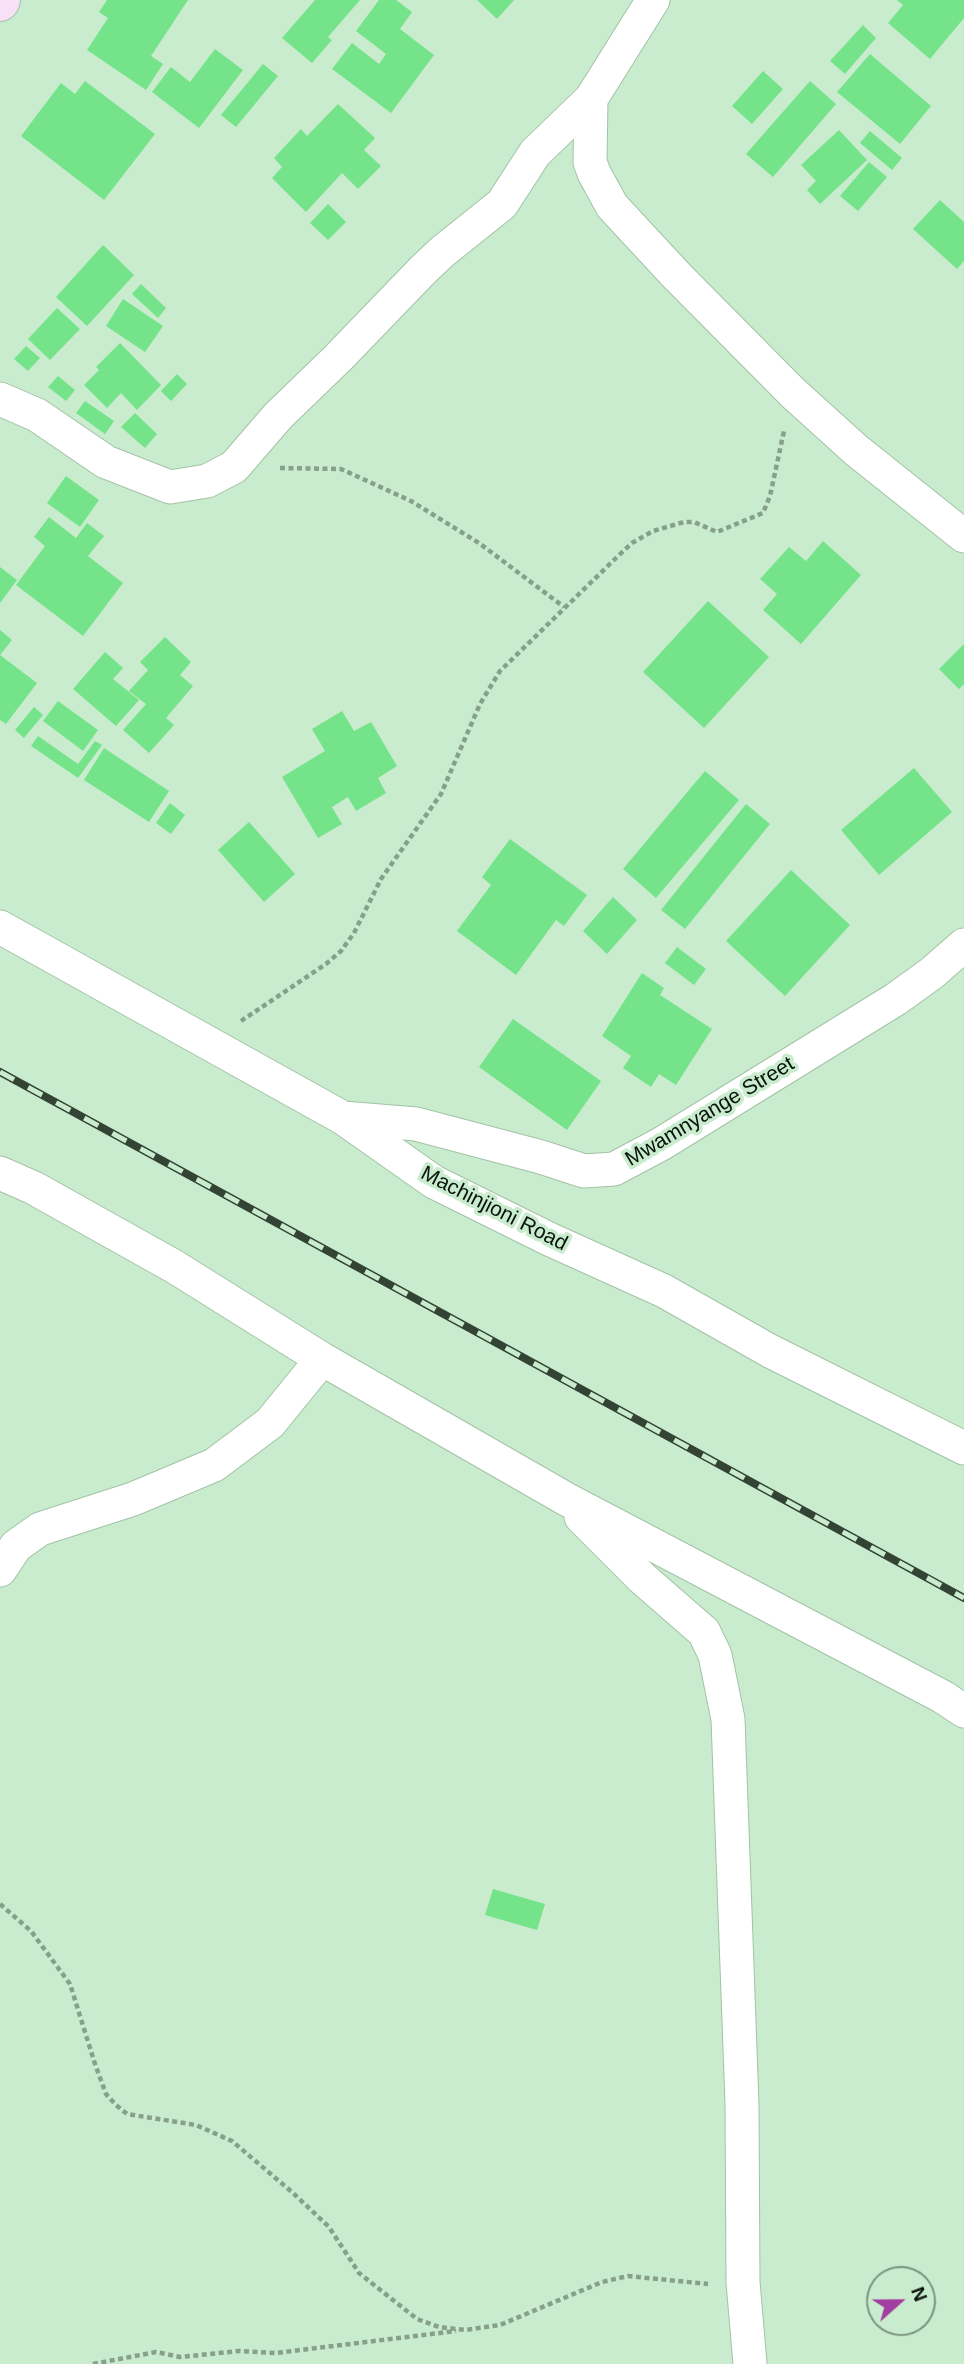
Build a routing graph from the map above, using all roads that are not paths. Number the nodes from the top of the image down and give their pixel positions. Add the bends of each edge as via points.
1 (653, 0) edge
2 (591, 99) junction
3 (0, 399) edge
4 (964, 536) edge
5 (0, 927) edge
6 (964, 945) edge
7 (343, 1118) junction
8 (0, 1172) edge
9 (322, 1359) junction
10 (964, 1448) edge
11 (566, 1499) junction
12 (0, 1570) edge
13 (964, 1711) edge
14 (750, 2364) edge

1 - 2 street
2 - 3 street via 535,153 502,204 432,261 278,416 234,467 208,481 170,487 106,461 37,415
2 - 4 street via 590,162 612,206 793,393
5 - 7 street, Machinjioni Road
6 - 7 street, Mwamnyange Street via 896,999 614,1169 584,1171 416,1124
7 - 10 street, Machinjioni Road via 434,1182 664,1291 770,1351
8 - 9 street via 175,1267
9 - 11 street
9 - 12 street via 270,1423 214,1465 133,1499 40,1529 16,1546
11 - 13 street
11 - 14 street via 606,1544 704,1632 715,1655 728,1719 742,2104 743,2283

